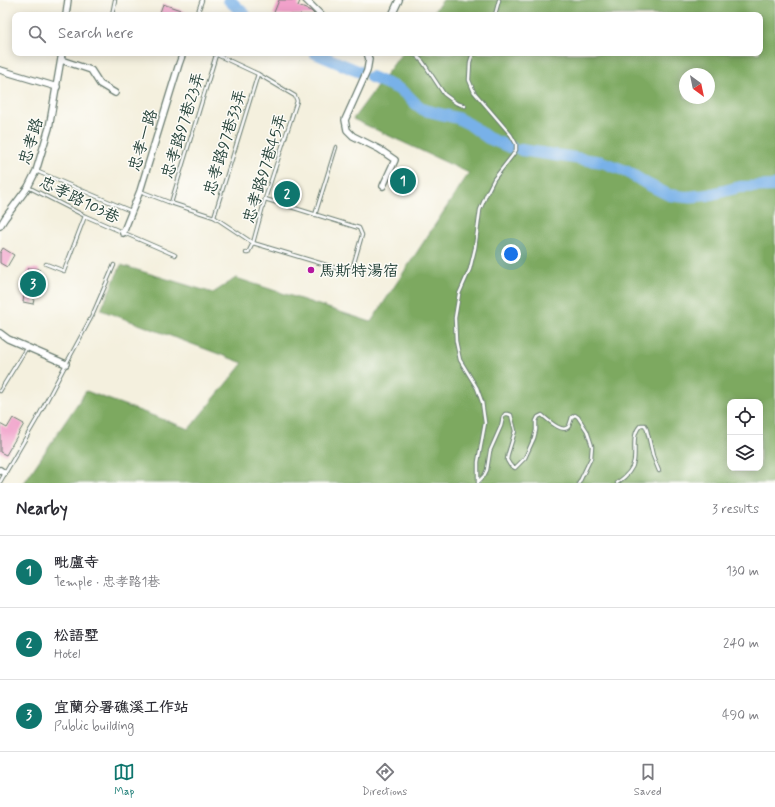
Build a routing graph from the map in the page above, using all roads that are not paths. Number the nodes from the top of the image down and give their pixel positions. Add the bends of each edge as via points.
1 (68, 0) edge
2 (115, 0) edge
3 (202, 0) edge
4 (306, 0) edge
5 (399, 0) edge
6 (499, 0) edge
7 (66, 12) edge
8 (113, 12) edge
9 (198, 12) edge
10 (318, 12) edge
11 (393, 12) edge
12 (496, 12) edge
13 (62, 56) edge
14 (182, 56) edge
15 (213, 56) edge
16 (218, 56) edge
17 (368, 56) edge
18 (417, 56) edge
19 (472, 56) edge
20 (61, 60) junction
21 (0, 70) edge
22 (258, 74) junction
23 (57, 87) junction
24 (115, 93) dead end
25 (465, 106) dead end
26 (336, 147) dead end
27 (36, 171) junction
28 (383, 186) dead end
29 (28, 187) junction
30 (140, 191) junction
31 (265, 199) junction
32 (171, 203) junction
33 (131, 211) junction
34 (315, 214) junction
35 (2, 216) edge
36 (85, 216) junction
37 (214, 217) junction
38 (0, 226) edge
39 (122, 233) junction
40 (253, 243) junction
41 (246, 253) dead end
42 (175, 255) dead end
43 (46, 264) dead end
44 (114, 265) dead end
45 (0, 333) edge
46 (27, 347) junction
47 (66, 364) junction
48 (0, 391) edge
49 (2, 471) edge
50 (659, 471) dead end
51 (0, 482) edge
52 (478, 482) edge
53 (579, 483) edge
54 (617, 483) edge

1 - 7 street
2 - 8 lane
3 - 9 lane
4 - 10 street
5 - 11 street
6 - 12 lane
13 - 20 street, 忠孝路
14 - 30 street, 忠孝一路
15 - 32 lane, 忠孝路97巷23弄
16 - 22 lane
17 - 28 street via 367,71 344,120 347,130 353,136 395,160
18 - 25 lane via 444,94
19 - 52 lane via 469,80 474,92 516,144 516,150 494,179 480,210 475,248 459,294 456,318 456,341 460,360 477,388 485,422 478,462
20 - 23 street, 忠孝路
20 - 24 street via 91,70 100,84
21 - 23 street
22 - 31 lane, 忠孝路97巷45弄 via 295,96 297,100
22 - 37 lane, 忠孝路97巷33弄
23 - 27 street, 忠孝路 via 49,128
26 - 34 lane
27 - 29 street, 忠孝路
27 - 33 lane
29 - 35 street, 忠孝路
29 - 36 lane, 忠孝路103巷
30 - 32 lane
30 - 33 street, 忠孝一路
31 - 34 lane
31 - 40 lane, 忠孝路97巷45弄
32 - 37 lane
33 - 39 street, 忠孝一路
34 - 40 lane via 359,228 362,235 350,270
35 - 38 street, 忠孝路
36 - 39 lane, 忠孝路103巷
36 - 43 lane via 64,270
37 - 40 lane
39 - 42 lane, 忠孝路103巷
40 - 41 lane, 忠孝路97巷45弄
44 - 47 lane via 92,316
45 - 46 street
46 - 47 street
46 - 48 lane
47 - 49 lane via 38,417
49 - 51 lane
50 - 54 lane via 647,430 645,425 641,425 637,428 634,463 626,476
52 - 53 lane via 487,470 490,451 502,426 503,417 508,414 511,415 515,431 507,460 515,468 525,458 534,438 538,417 542,415 562,429 568,427 572,417 578,417 587,431 592,446 591,458

